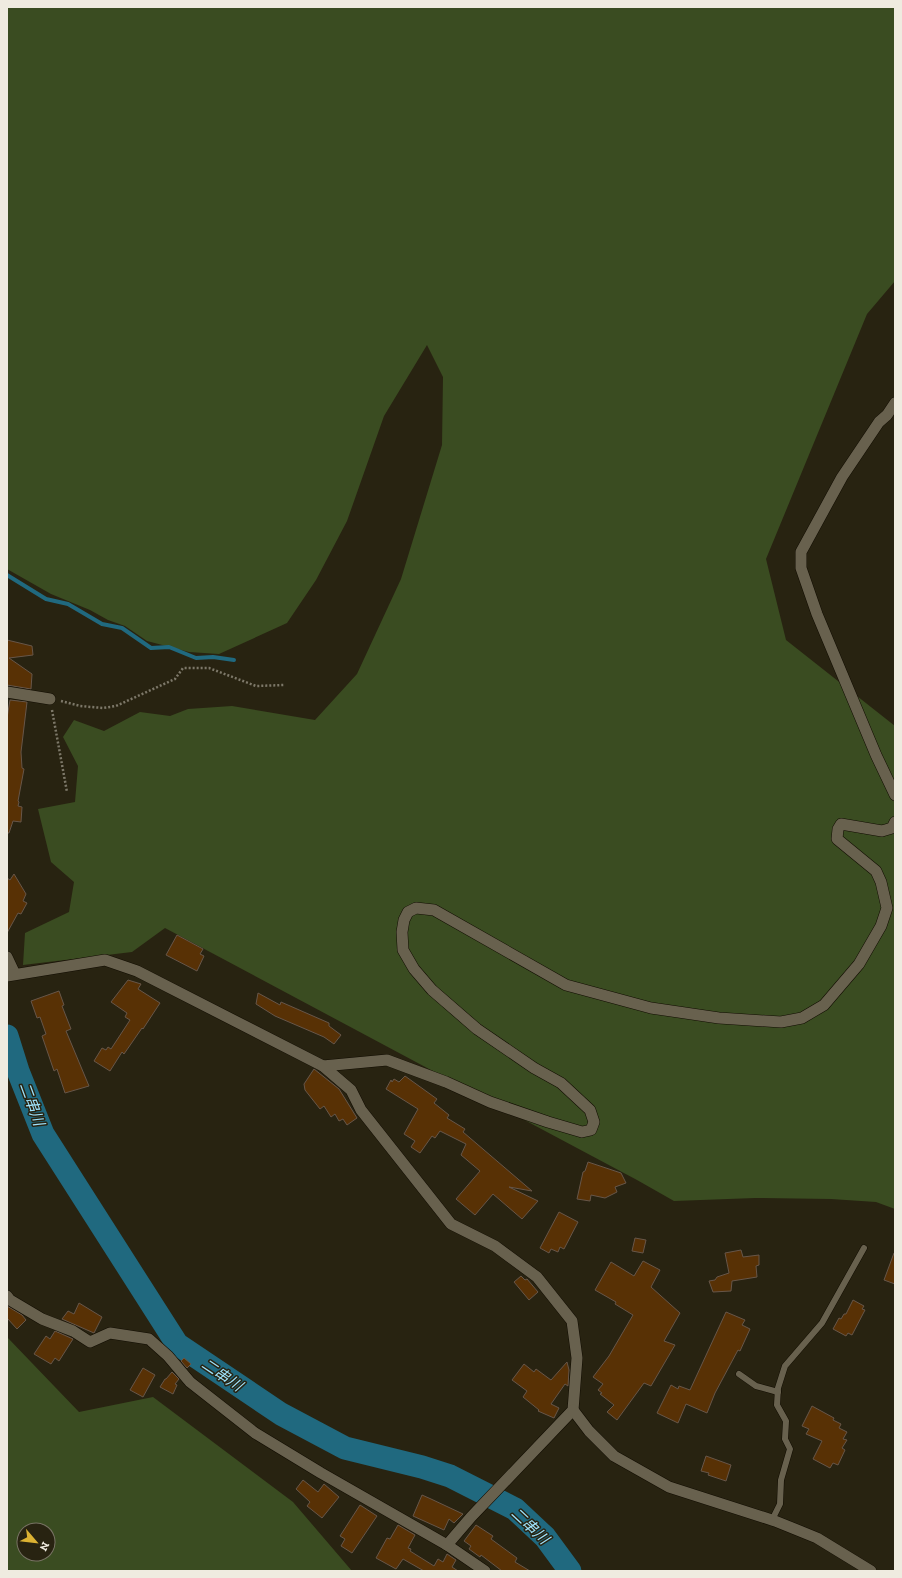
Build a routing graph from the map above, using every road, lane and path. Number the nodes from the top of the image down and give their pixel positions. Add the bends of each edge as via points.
1 (895, 404) edge
2 (284, 684) dead end
3 (7, 692) edge
4 (50, 699) junction
5 (67, 792) dead end
6 (895, 795) edge
7 (895, 822) edge
8 (7, 957) edge
9 (11, 975) edge
10 (323, 1066) junction
11 (864, 1248) dead end
12 (7, 1296) edge
13 (739, 1374) dead end
14 (778, 1392) junction
15 (573, 1410) junction
16 (772, 1520) junction
17 (447, 1545) junction
18 (485, 1571) edge
19 (871, 1571) edge

1 - 6 street via 879,422 842,477 801,552 801,568 817,614
2 - 4 path via 256,686 209,668 183,668 175,679 116,706 80,706
3 - 4 street
4 - 5 path
7 - 10 street via 892,828 882,831 841,824 838,829 837,839 876,871 887,908 881,926 859,964 824,1005 802,1018 781,1022 720,1018 643,1006 566,985 434,910 416,908 408,912 402,932 403,950 414,969 432,990 476,1029 561,1084 590,1110 594,1122 591,1130 582,1132 519,1112 387,1060
8 - 9 street
9 - 10 street via 105,960 137,971
10 - 15 street via 352,1090 361,1110 451,1224 495,1246 537,1277 572,1321 577,1358
11 - 14 lane via 822,1323 785,1366
12 - 17 street via 42,1319 72,1330 90,1342 110,1333 149,1339 168,1356 190,1382 255,1433
13 - 14 lane via 756,1386
14 - 16 lane via 777,1405 786,1421 785,1439 790,1449 781,1480 780,1504
15 - 16 street via 589,1431 614,1456 669,1487
15 - 17 street
16 - 19 street via 817,1538
17 - 18 street

